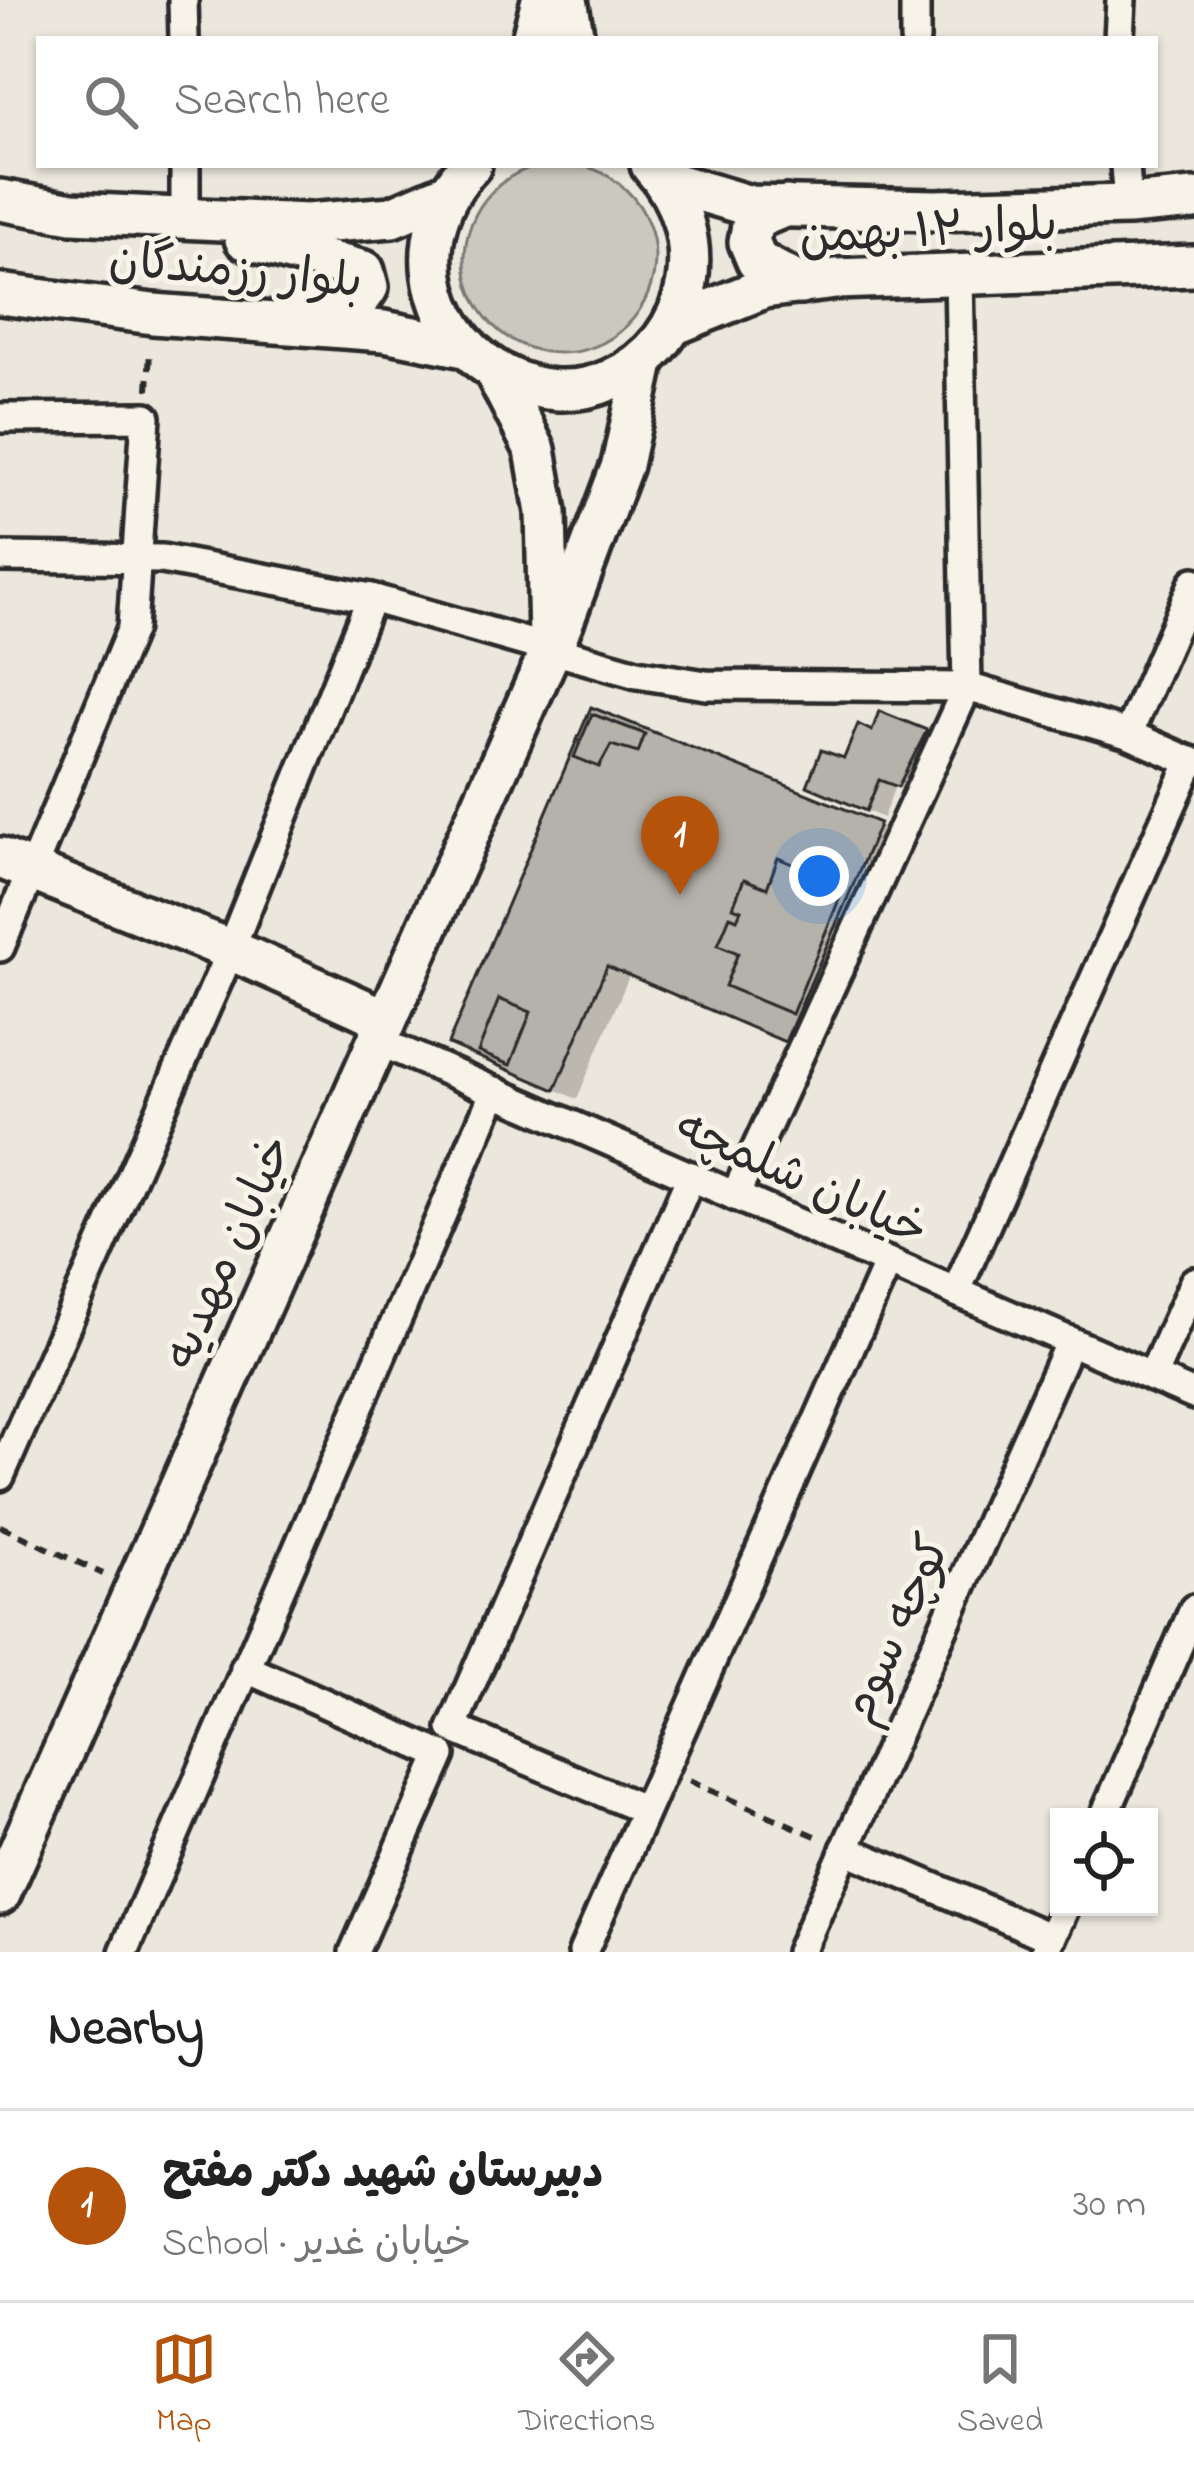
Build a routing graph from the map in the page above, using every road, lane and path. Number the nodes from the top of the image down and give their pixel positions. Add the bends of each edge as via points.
1 (184, 0) edge
2 (542, 0) edge
3 (568, 0) edge
4 (915, 0) edge
5 (1121, 0) edge
6 (184, 36) edge
7 (533, 36) edge
8 (574, 36) edge
9 (915, 36) edge
10 (1119, 36) edge
11 (185, 168) edge
12 (1125, 168) edge
13 (658, 173) edge
14 (460, 179) edge
15 (1194, 199) edge
16 (0, 200) edge
17 (1128, 205) junction
18 (786, 206) junction
19 (185, 221) junction
20 (1194, 266) edge
21 (959, 276) junction
22 (800, 284) junction
23 (0, 294) edge
24 (153, 314) junction
25 (230, 317) junction
26 (674, 325) junction
27 (464, 347) junction
28 (646, 358) junction
29 (495, 373) junction
30 (146, 417) junction
31 (0, 418) edge
32 (0, 557) edge
33 (136, 558) junction
34 (1194, 582) edge
35 (371, 598) junction
36 (549, 650) junction
37 (967, 687) junction
38 (1128, 734) junction
39 (1192, 762) edge
40 (16, 865) edge
41 (0, 947) edge
42 (226, 963) junction
43 (380, 1029) junction
44 (495, 1091) junction
45 (692, 1177) junction
46 (735, 1196) junction
47 (888, 1262) junction
48 (1194, 1282) edge
49 (956, 1292) junction
50 (1070, 1341) junction
51 (1152, 1377) junction
52 (1194, 1395) edge
53 (0, 1476) edge
54 (0, 1526) edge
55 (134, 1588) junction
56 (1194, 1609) edge
57 (245, 1668) junction
58 (663, 1769) junction
59 (1108, 1808) edge
60 (645, 1810) junction
61 (845, 1849) junction
62 (0, 1894) edge
63 (1061, 1916) edge
64 (1048, 1945) edge
65 (124, 1952) edge
66 (354, 1952) edge
67 (583, 1952) edge
68 (800, 1952) edge

1 - 6 street
2 - 7 main road
3 - 8 main road
4 - 9 street
5 - 10 street
11 - 19 street
12 - 17 street
13 - 18 main road via 750,206
13 - 26 main road via 684,214 692,252
14 - 19 main road, بلوار رزمندگان via 392,217
14 - 27 main road via 433,232 431,273
15 - 17 main road, بلوار ۱۲ بهمن
16 - 19 main road, بلوار رزمندگان
17 - 18 main road, بلوار ۱۲ بهمن
18 - 22 main road via 753,220 749,242 757,261
19 - 25 main road via 364,271 361,301 342,309
20 - 21 main road, بلوار ۱۲ بهمن
21 - 22 main road, بلوار ۱۲ بهمن
21 - 37 street
22 - 26 main road, بلوار ۱۲ بهمن via 764,288
23 - 24 main road, بلوار رزمندگان
24 - 25 main road, بلوار رزمندگان
24 - 30 path
25 - 27 main road, بلوار رزمندگان
26 - 28 main road
27 - 29 main road
28 - 29 main road via 609,381 571,390
28 - 36 main road, خیابان مهدیه via 622,465
29 - 36 main road, خیابان مهدیه via 535,450 546,512
30 - 31 street
30 - 33 street
32 - 33 street
33 - 35 street
33 - 40 street via 132,628
34 - 38 street
35 - 36 street
35 - 42 street
36 - 37 street via 706,685
36 - 43 main road, خیابان مهدیه
37 - 38 street
37 - 46 street
38 - 39 street
39 - 49 street
40 - 41 street
40 - 42 main road
42 - 43 main road
42 - 53 street
43 - 44 street, خیابان شلمچه
43 - 55 main road, خیابان مهدیه
44 - 45 street, خیابان شلمچه
44 - 57 street
45 - 46 street, خیابان شلمچه
45 - 60 street via 452,1728
46 - 47 street, خیابان شلمچه
47 - 49 street, خیابان شلمچه
47 - 58 street
48 - 51 street
49 - 50 street, خیابان شلمچه
50 - 51 street, خیابان شلمچه
50 - 61 street, کوچه سوم
51 - 52 street, خیابان شلمچه
54 - 55 path
55 - 62 main road, خیابان مهدیه
56 - 59 street
57 - 65 street
57 - 66 street via 441,1755
58 - 60 street
58 - 61 path
60 - 67 street
61 - 64 street
61 - 68 street, کوچه سوم
63 - 64 street

